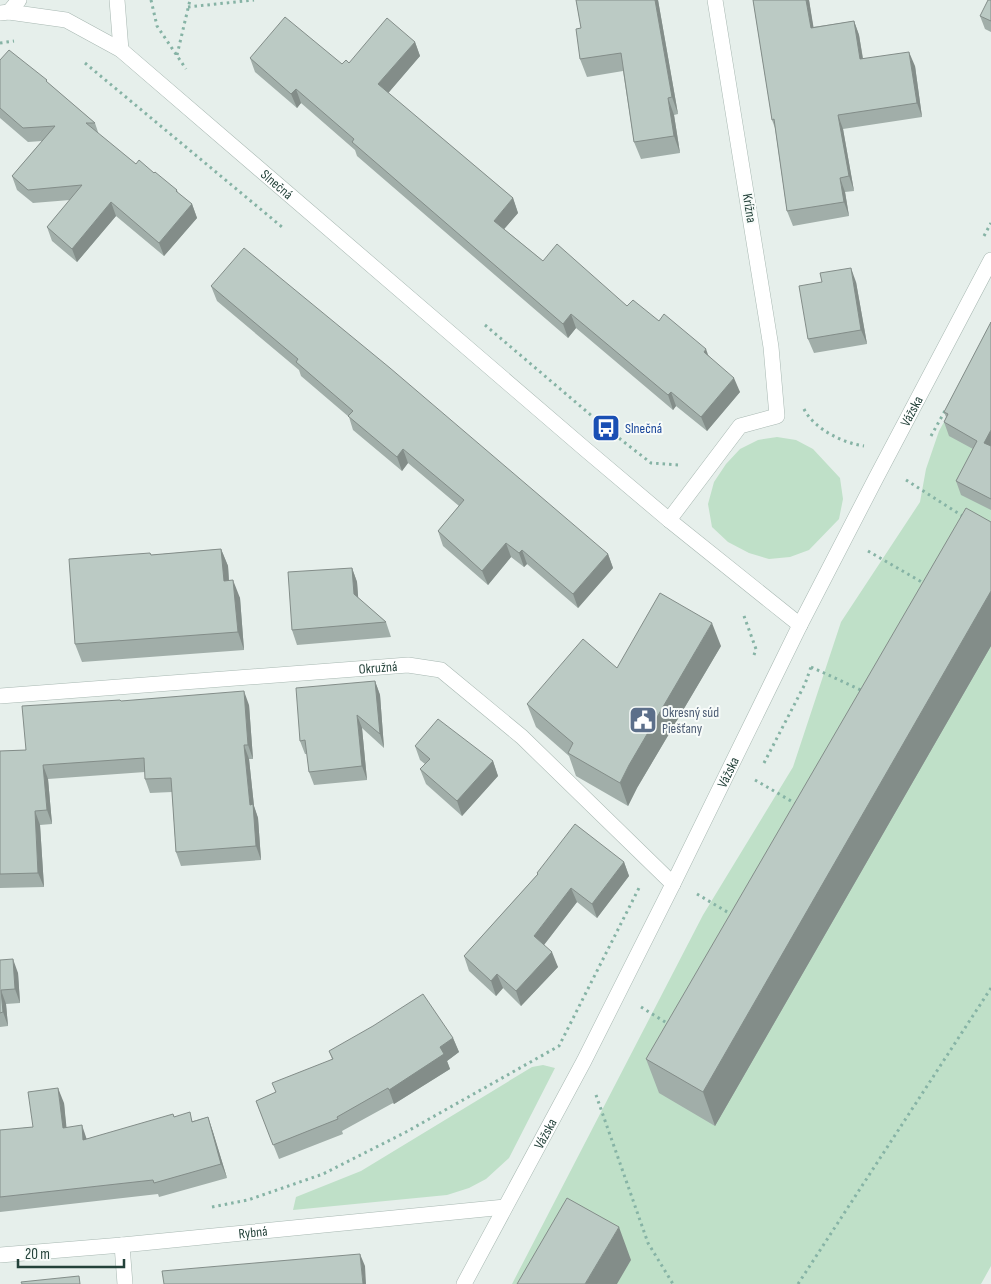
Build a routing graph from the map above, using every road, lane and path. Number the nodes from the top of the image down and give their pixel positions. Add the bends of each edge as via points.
1 (19, 0) edge
2 (117, 0) edge
3 (151, 0) edge
4 (190, 0) edge
5 (254, 0) edge
6 (715, 0) edge
7 (188, 7) junction
8 (5, 13) edge
9 (121, 50) junction
10 (176, 55) junction
11 (81, 59) dead end
12 (190, 75) dead end
13 (991, 223) edge
14 (284, 228) dead end
15 (982, 240) dead end
16 (991, 260) edge
17 (478, 319) dead end
18 (776, 396) junction
19 (870, 441) dead end
20 (685, 460) dead end
21 (906, 480) dead end
22 (968, 519) edge
23 (668, 520) junction
24 (865, 549) dead end
25 (930, 586) edge
26 (738, 611) dead end
27 (800, 625) junction
28 (753, 658) dead end
29 (811, 667) dead end
30 (869, 694) edge
31 (0, 696) edge
32 (755, 780) dead end
33 (803, 808) edge
34 (652, 862) junction
35 (673, 884) junction
36 (696, 893) dead end
37 (738, 918) edge
38 (991, 988) edge
39 (639, 1005) dead end
40 (676, 1028) edge
41 (559, 1046) junction
42 (584, 1061) junction
43 (504, 1207) junction
44 (210, 1208) dead end
45 (122, 1244) junction
46 (0, 1255) edge
47 (125, 1284) edge
48 (464, 1284) edge
49 (673, 1284) edge
50 (798, 1284) edge

1 - 8 street
2 - 9 street
3 - 10 path via 157,26
4 - 7 path
5 - 7 path
6 - 18 street, Krížna via 757,252
7 - 10 path
8 - 9 street, Slnečná via 66,20
9 - 23 street, Slnečná
10 - 12 path
11 - 14 path
13 - 15 path
16 - 27 street, Vážska
17 - 20 path via 651,463 678,466
18 - 19 path via 800,401 807,416 836,438 864,447
18 - 23 street, Krížna via 777,416 740,426
21 - 22 path
23 - 27 street, Slnečná
24 - 25 path
26 - 28 path via 745,617 756,649
27 - 35 street, Vážska
29 - 30 path
31 - 34 street, Okružná via 408,665 441,670 522,736
32 - 33 path
34 - 35 street, Okružná
34 - 41 path
35 - 42 street, Vážska
36 - 37 path
38 - 50 path
39 - 40 path
41 - 42 path
41 - 44 path via 406,1132 323,1174 248,1200
42 - 43 street, Vážska
42 - 49 path via 648,1243
43 - 45 street, Rybná
43 - 48 street, Vážska
45 - 46 street, Rybná
45 - 47 street

